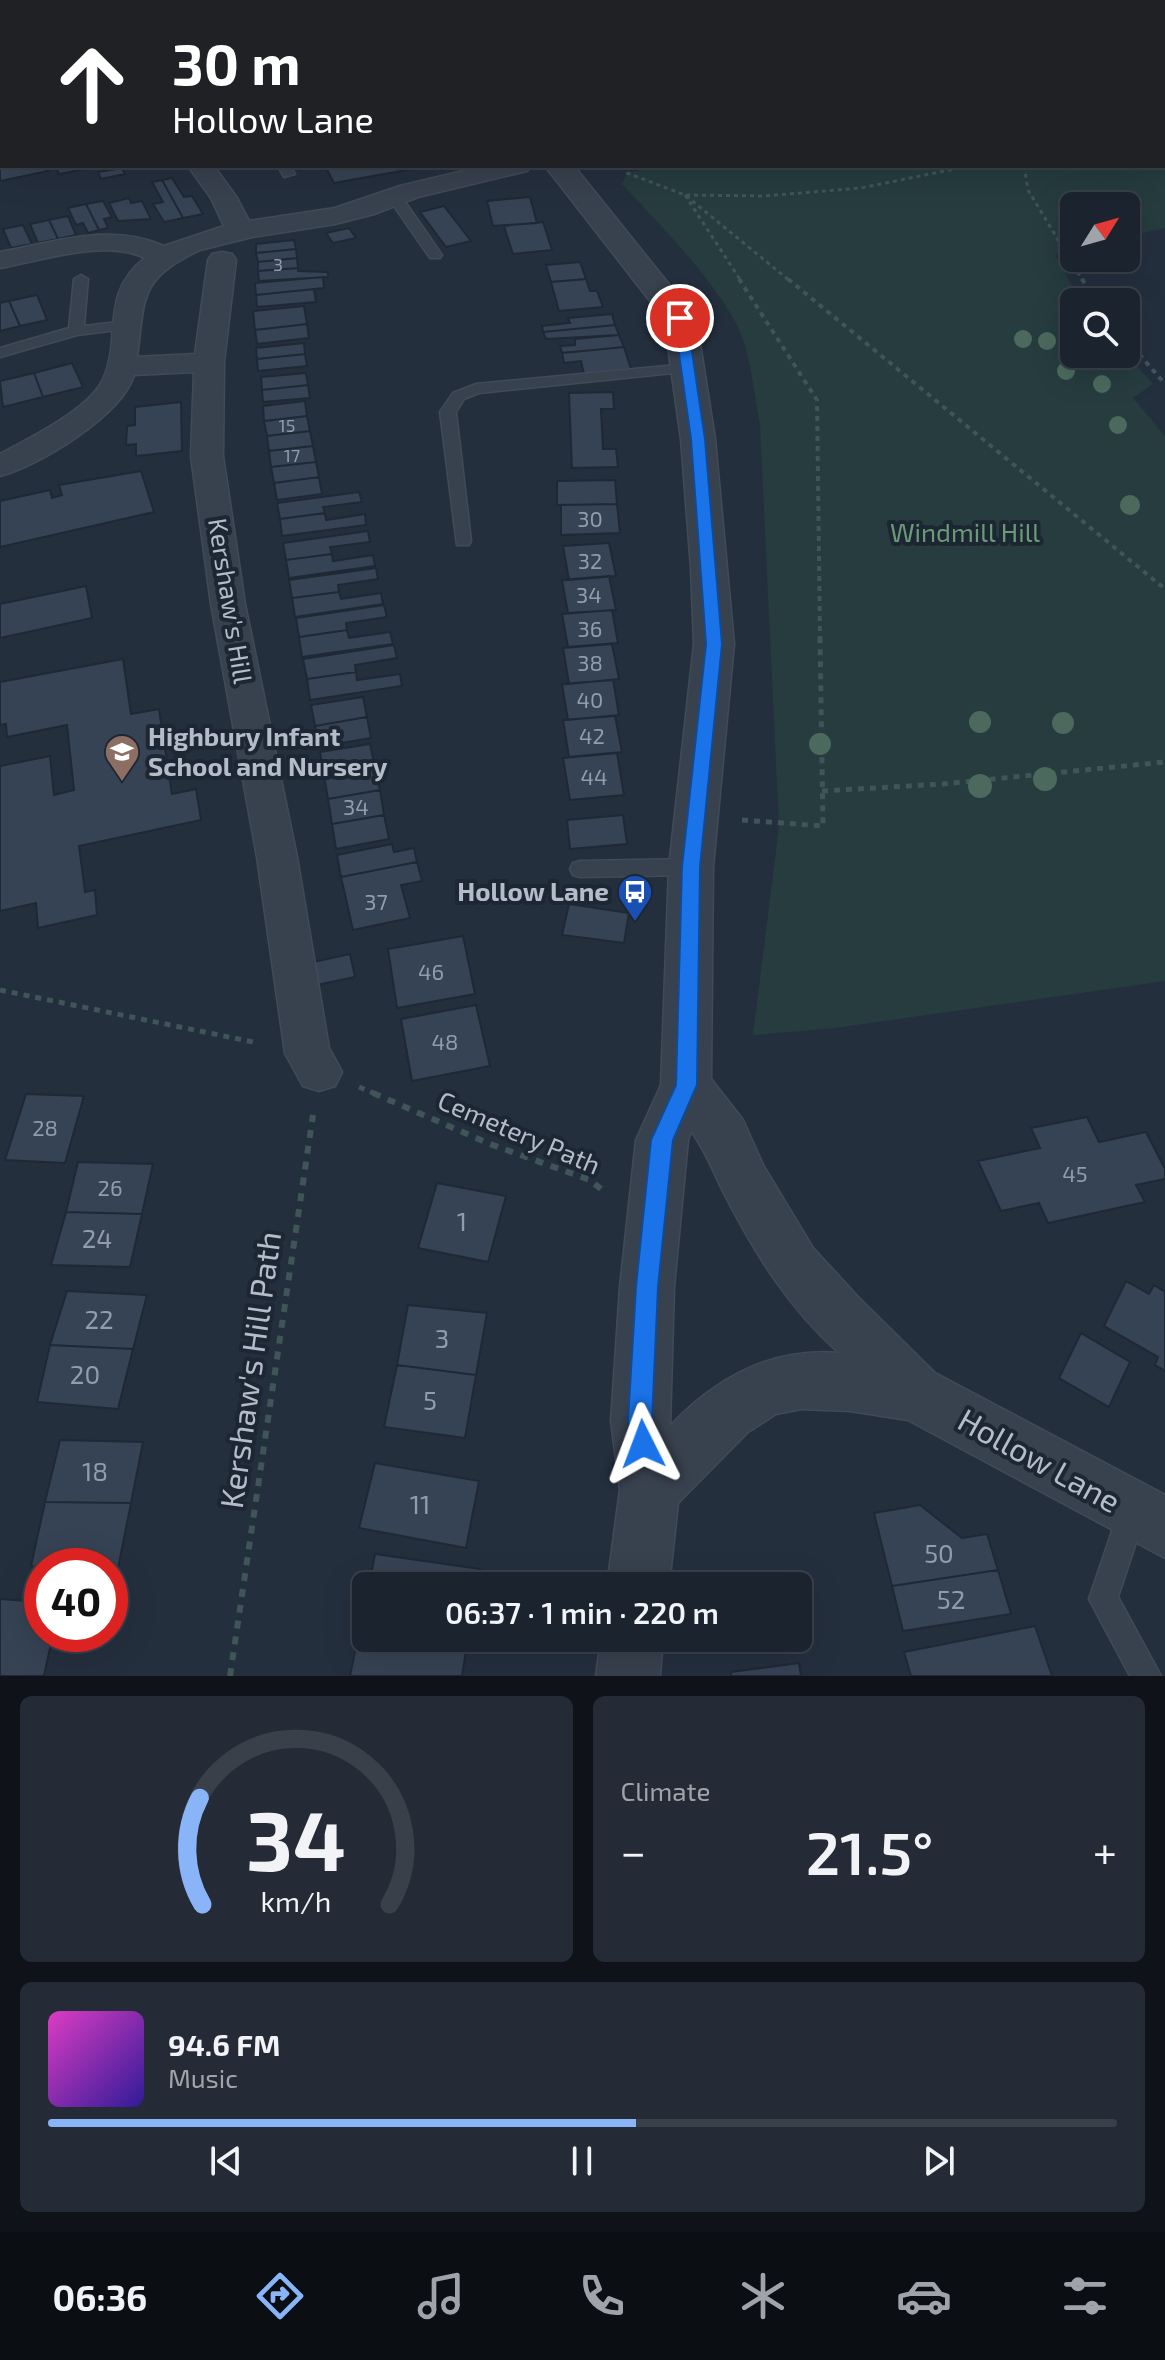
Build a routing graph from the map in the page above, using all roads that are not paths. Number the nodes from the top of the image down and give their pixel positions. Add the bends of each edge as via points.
1 (202, 168) edge
2 (510, 168) edge
3 (561, 168) edge
4 (394, 196) junction
5 (241, 233) junction
6 (435, 255) dead end
7 (165, 257) junction
8 (0, 260) edge
9 (222, 260) dead end
10 (81, 279) dead end
11 (127, 325) junction
12 (76, 331) junction
13 (0, 353) edge
14 (209, 362) junction
15 (121, 367) junction
16 (687, 368) junction
17 (0, 466) edge
18 (463, 541) dead end
19 (691, 867) junction
20 (580, 869) dead end
21 (313, 1062) road end
22 (686, 1085) junction
23 (915, 1393) junction
24 (650, 1490) junction
25 (1149, 1520) edge
26 (640, 1572) edge
27 (631, 1652) edge
28 (628, 1676) edge
29 (1146, 1676) edge

1 - 5 street
2 - 4 street
3 - 16 street via 680,318
4 - 5 street via 361,210
4 - 6 lane
5 - 7 street
7 - 8 street via 111,240
7 - 11 street via 132,292
9 - 14 street, Kershaw's Hill
10 - 12 lane
11 - 12 lane
11 - 15 street
12 - 13 lane
14 - 15 street
14 - 21 street, Kershaw's Hill via 207,456 228,604
15 - 17 street via 116,385 103,400
16 - 18 lane via 476,389 458,396 448,412
16 - 19 street via 714,644
19 - 20 lane
19 - 22 street
22 - 23 street, Hollow Lane via 725,1136 743,1179 794,1266
22 - 24 street via 631,1210 640,1421
23 - 24 street, Hollow Lane via 820,1381 773,1387 752,1395 720,1419
23 - 25 street, Hollow Lane
24 - 26 street
25 - 29 lane via 1103,1599
27 - 28 street

